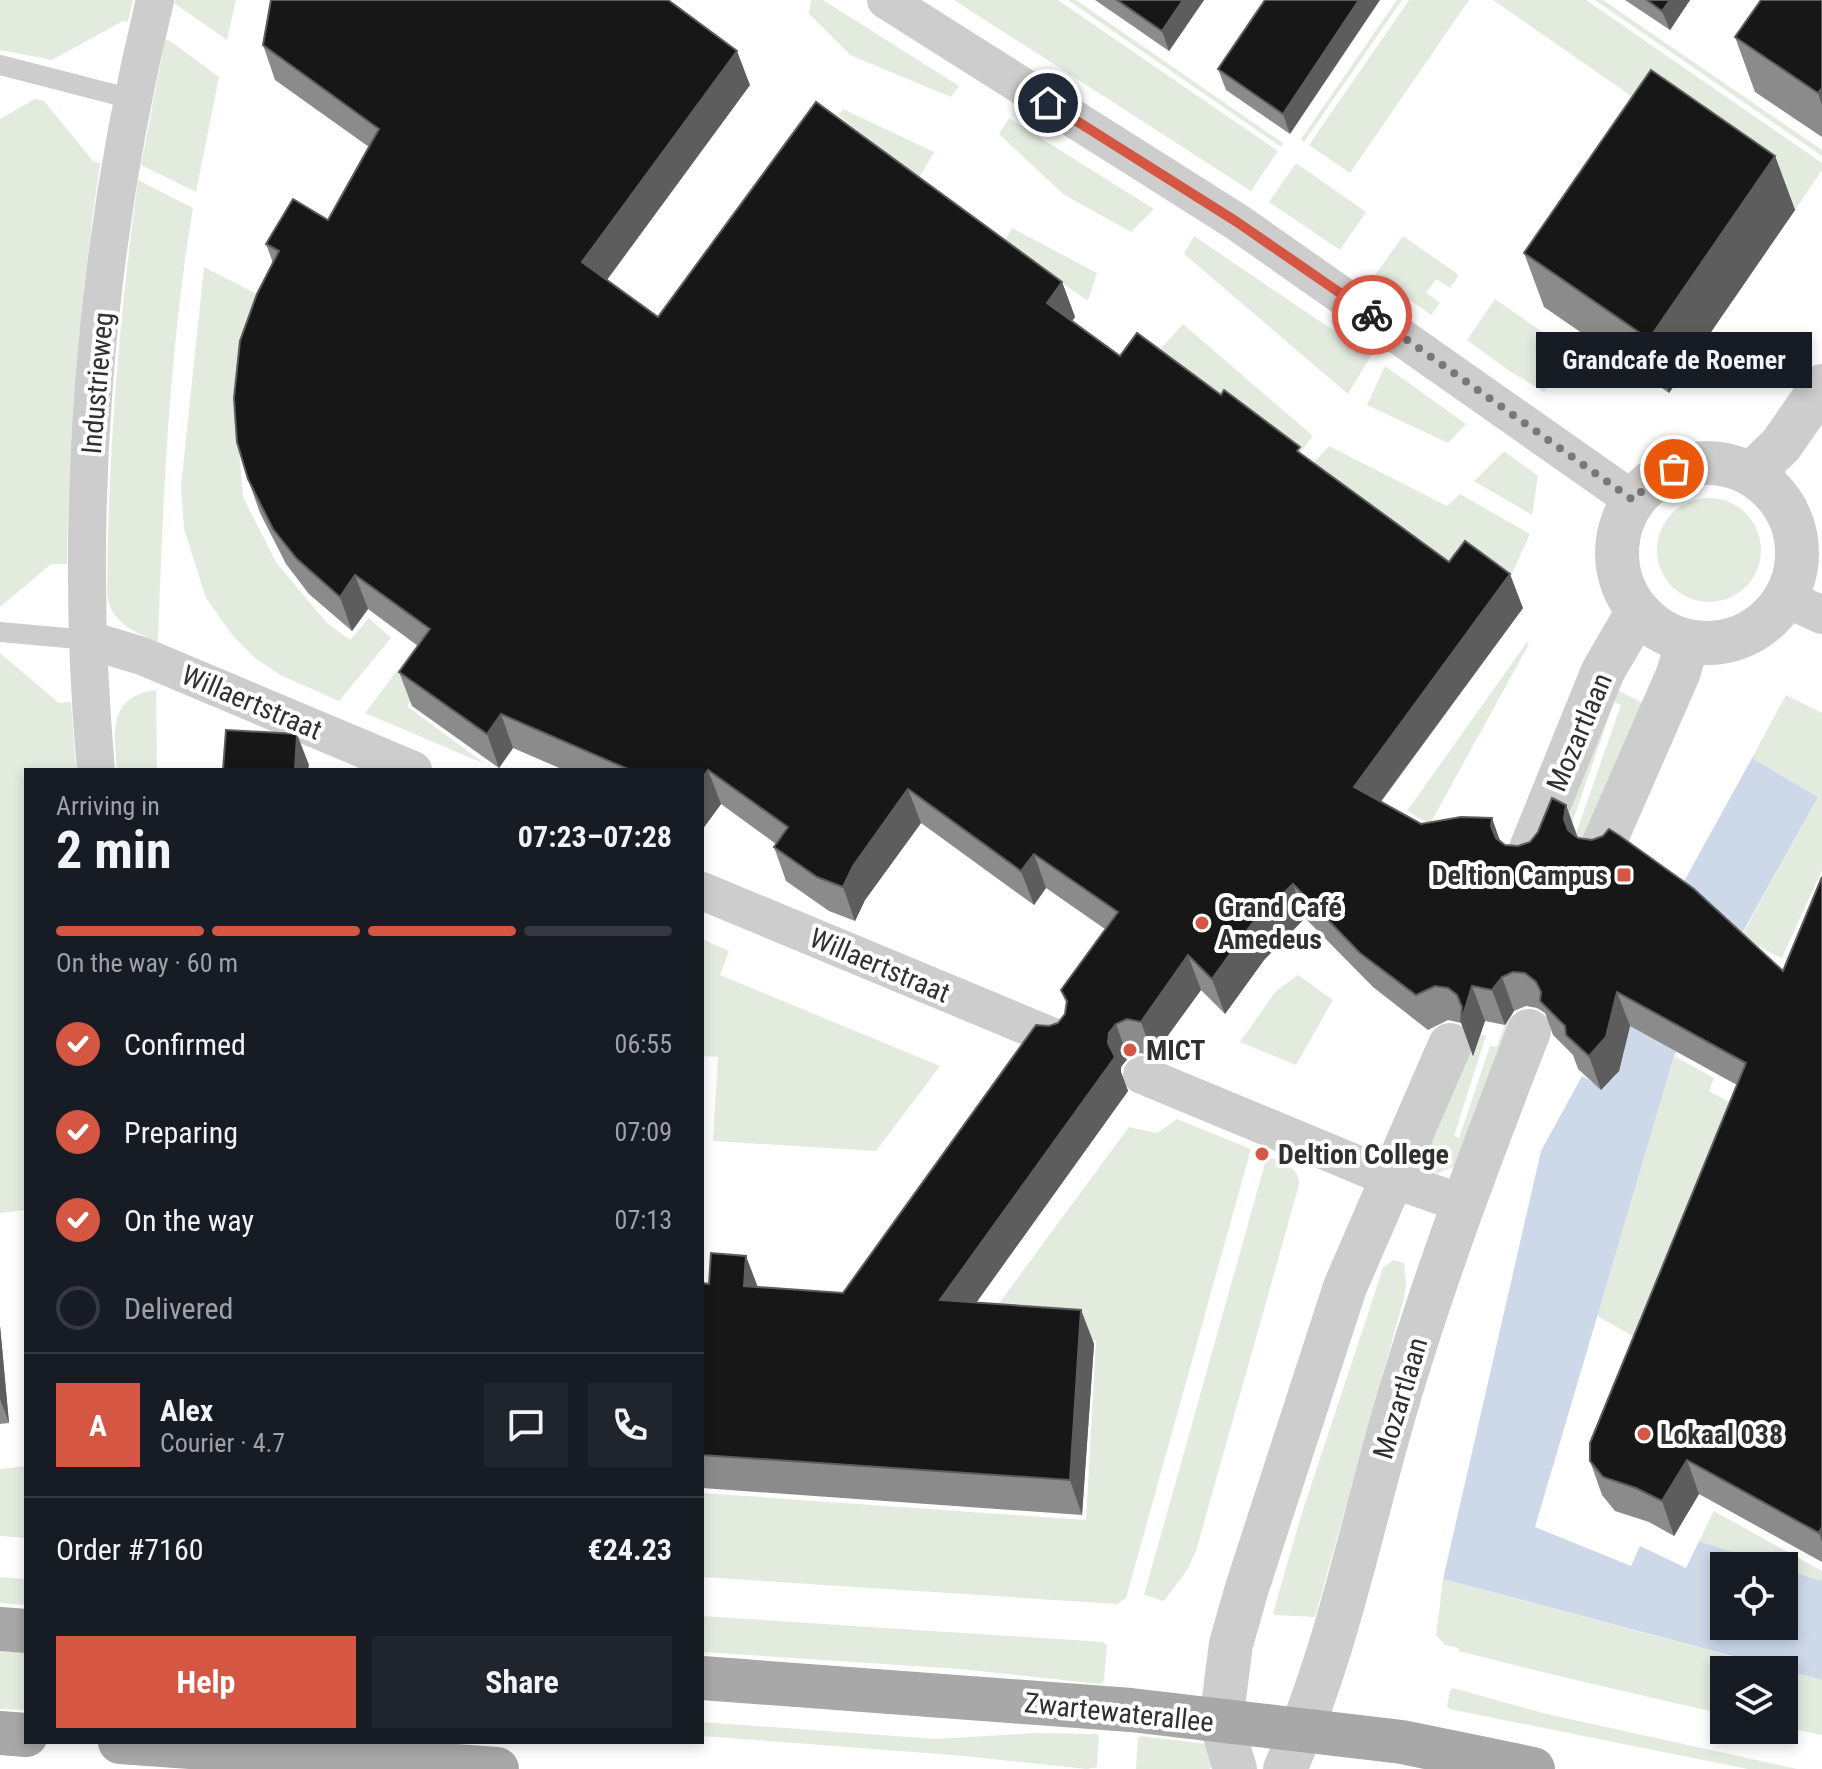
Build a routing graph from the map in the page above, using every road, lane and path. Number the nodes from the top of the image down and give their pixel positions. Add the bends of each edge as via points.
1 (155, 0) edge
2 (886, 0) edge
3 (0, 65) edge
4 (132, 99) junction
5 (1822, 386) edge
6 (1751, 474) junction
7 (1633, 500) junction
8 (1803, 607) edge
9 (1638, 611) junction
10 (0, 632) edge
11 (89, 640) junction
12 (1688, 641) junction
13 (96, 768) edge
14 (408, 768) edge
15 (1601, 850) edge
16 (1528, 856) edge
17 (704, 892) edge
18 (1529, 1031) dead end
19 (1058, 1039) edge
20 (1450, 1045) dead end
21 (1142, 1075) dead end
22 (1390, 1178) junction
23 (1461, 1203) junction
24 (0, 1629) edge
25 (24, 1631) edge
26 (704, 1678) edge
27 (1221, 1722) junction
28 (0, 1733) edge
29 (24, 1735) edge
30 (146, 1744) edge
31 (1294, 1750) edge
32 (497, 1769) edge
33 (1235, 1769) edge
34 (1533, 1769) edge

1 - 4 street, Industrieweg
2 - 7 street via 1237,222
3 - 4 lane
4 - 11 street, Industrieweg via 111,230 92,411
5 - 6 street via 1781,445
6 - 7 street via 1700,463 1652,481
6 - 8 street via 1789,515
7 - 9 street via 1620,527 1616,556 1622,584
8 - 12 street via 1771,616 1732,639
9 - 12 street via 1660,630
9 - 16 street, Mozartlaan via 1603,671
10 - 11 lane
11 - 13 street, Industrieweg
11 - 14 street, Willaertstraat via 154,661
12 - 15 street
17 - 19 street, Willaertstraat
18 - 23 street, Mozartlaan
20 - 22 street
21 - 22 street
22 - 23 street
22 - 27 street via 1345,1287 1247,1588 1231,1644
23 - 31 street, Mozartlaan
24 - 25 main road
26 - 27 main road, Zwartewaterallee via 1131,1710
27 - 31 main road, Zwartewaterallee
27 - 33 street
28 - 29 main road
30 - 32 main road
31 - 34 main road, Zwartewaterallee via 1402,1742

